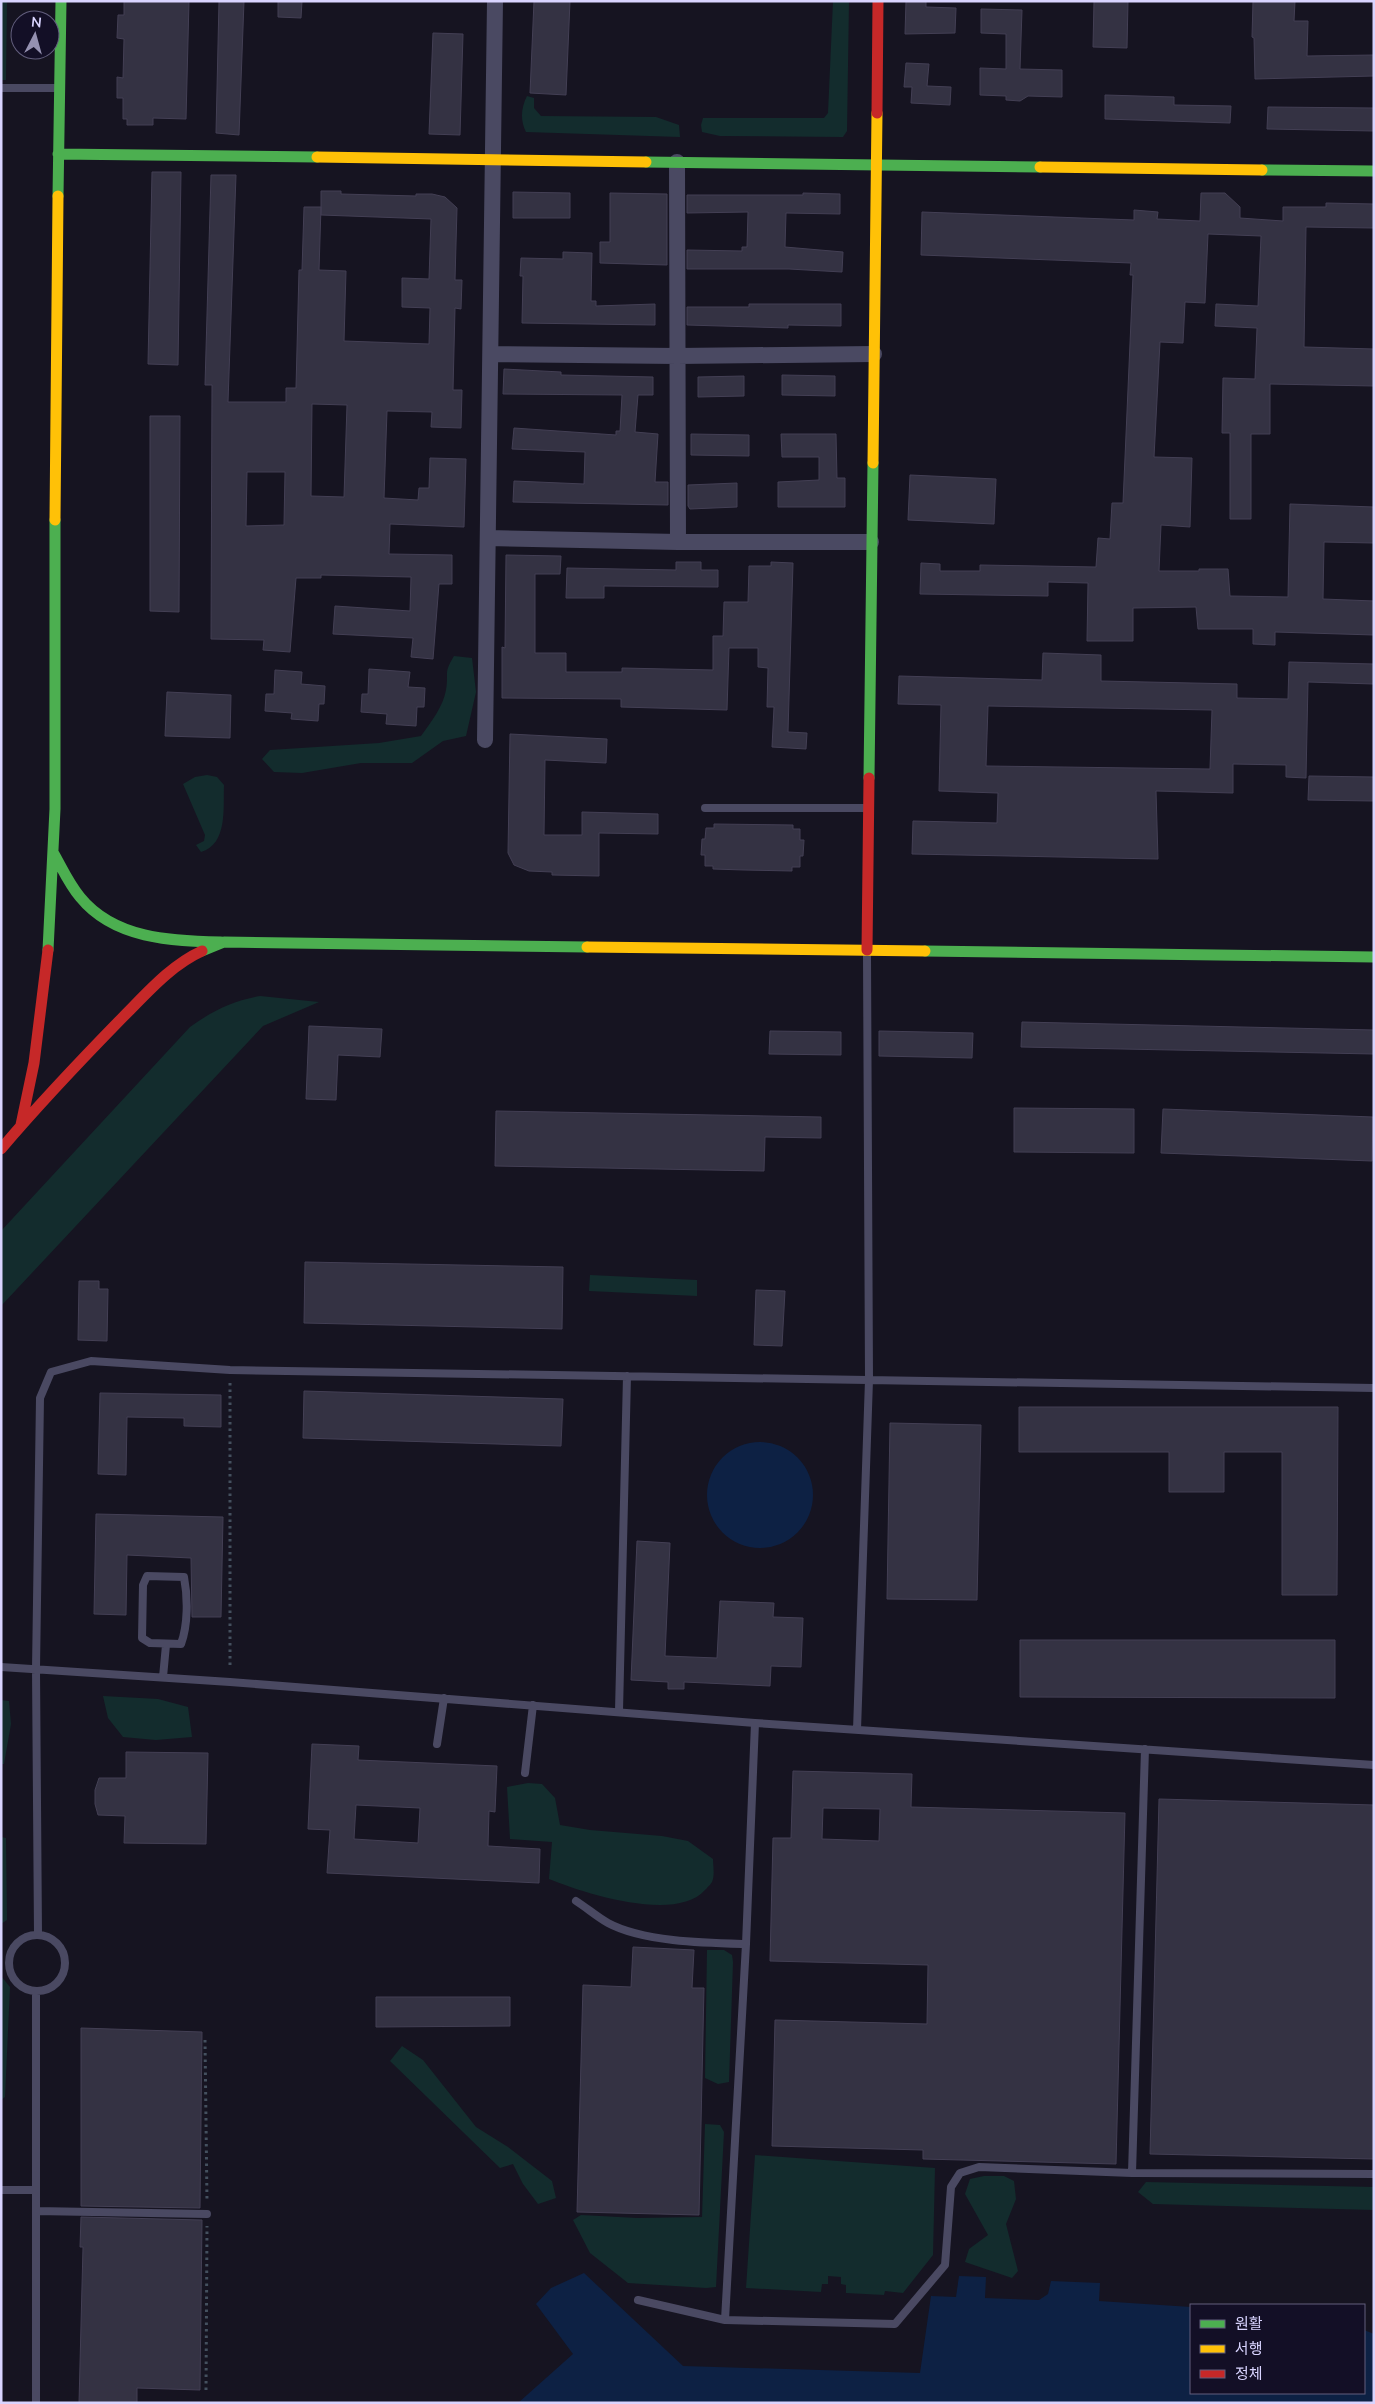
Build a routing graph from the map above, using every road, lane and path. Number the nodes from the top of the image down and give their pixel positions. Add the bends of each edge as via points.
1 (61, 1) edge
2 (495, 1) edge
3 (878, 1) edge
4 (1, 88) edge
5 (60, 88) junction
6 (58, 154) junction
7 (493, 159) junction
8 (676, 162) junction
9 (876, 164) junction
10 (1374, 171) edge
11 (491, 354) junction
12 (874, 354) junction
13 (677, 356) junction
14 (488, 538) junction
15 (678, 542) junction
16 (872, 542) junction
17 (485, 740) dead end
18 (705, 808) dead end
19 (868, 808) junction
20 (54, 854) junction
21 (224, 942) junction
22 (867, 950) junction
23 (1374, 957) edge
24 (20, 1128) junction
25 (1, 1149) edge
26 (230, 1370) junction
27 (627, 1376) junction
28 (869, 1380) junction
29 (1374, 1388) edge
30 (166, 1646) junction
31 (1, 1667) edge
32 (36, 1669) junction
33 (163, 1677) junction
34 (230, 1682) junction
35 (444, 1698) junction
36 (534, 1705) junction
37 (619, 1712) junction
38 (755, 1723) junction
39 (857, 1730) junction
40 (438, 1744) dead end
41 (1145, 1749) junction
42 (1374, 1765) edge
43 (525, 1774) dead end
44 (576, 1900) dead end
45 (38, 1934) junction
46 (746, 1944) junction
47 (36, 1991) junction
48 (1132, 2173) junction
49 (1374, 2174) edge
50 (1, 2190) edge
51 (36, 2190) junction
52 (36, 2211) junction
53 (207, 2214) dead end
54 (638, 2300) dead end
55 (725, 2320) junction
56 (36, 2403) edge

1 - 5 main road
2 - 7 street
3 - 9 main road
4 - 5 lane
5 - 6 main road
6 - 7 main road
6 - 20 main road
7 - 8 main road
7 - 11 street
8 - 9 main road
8 - 13 street
9 - 10 main road
9 - 12 main road
11 - 13 street
11 - 14 street
12 - 13 street
12 - 16 main road
13 - 15 street
14 - 15 street
14 - 17 street
15 - 16 street
16 - 19 main road
18 - 19 lane
19 - 22 main road
20 - 21 main road via 84,902 123,929 150,938
20 - 24 main road via 46,979 33,1077
21 - 22 main road
21 - 24 main road via 190,956 163,977 55,1086
22 - 23 main road
22 - 28 lane
24 - 25 main road
26 - 27 lane
26 - 32 lane via 91,1361 51,1372 40,1398
26 - 34 path
27 - 28 lane
27 - 37 lane
28 - 29 lane
28 - 39 lane
30 - 30 lane via 150,1644 142,1638 143,1585 147,1576 184,1577 185,1634 181,1644
30 - 33 lane
31 - 32 lane
32 - 33 lane
32 - 45 lane
33 - 34 lane
34 - 35 lane
35 - 36 lane
35 - 40 lane
36 - 37 lane
36 - 43 lane
37 - 38 lane
38 - 39 lane
38 - 46 lane
39 - 41 lane
41 - 42 lane
41 - 48 lane
44 - 46 lane via 609,1924 645,1935
45 - 47 lane via 54,1941 64,1955 65,1964 59,1980 44,1990
45 - 47 lane via 14,1945 8,1962 19,1985
46 - 55 lane
47 - 51 lane
48 - 49 lane
48 - 55 lane via 979,2168 960,2173 951,2188 945,2265 895,2324
50 - 51 lane
51 - 52 lane
52 - 53 lane
52 - 56 lane
54 - 55 lane

